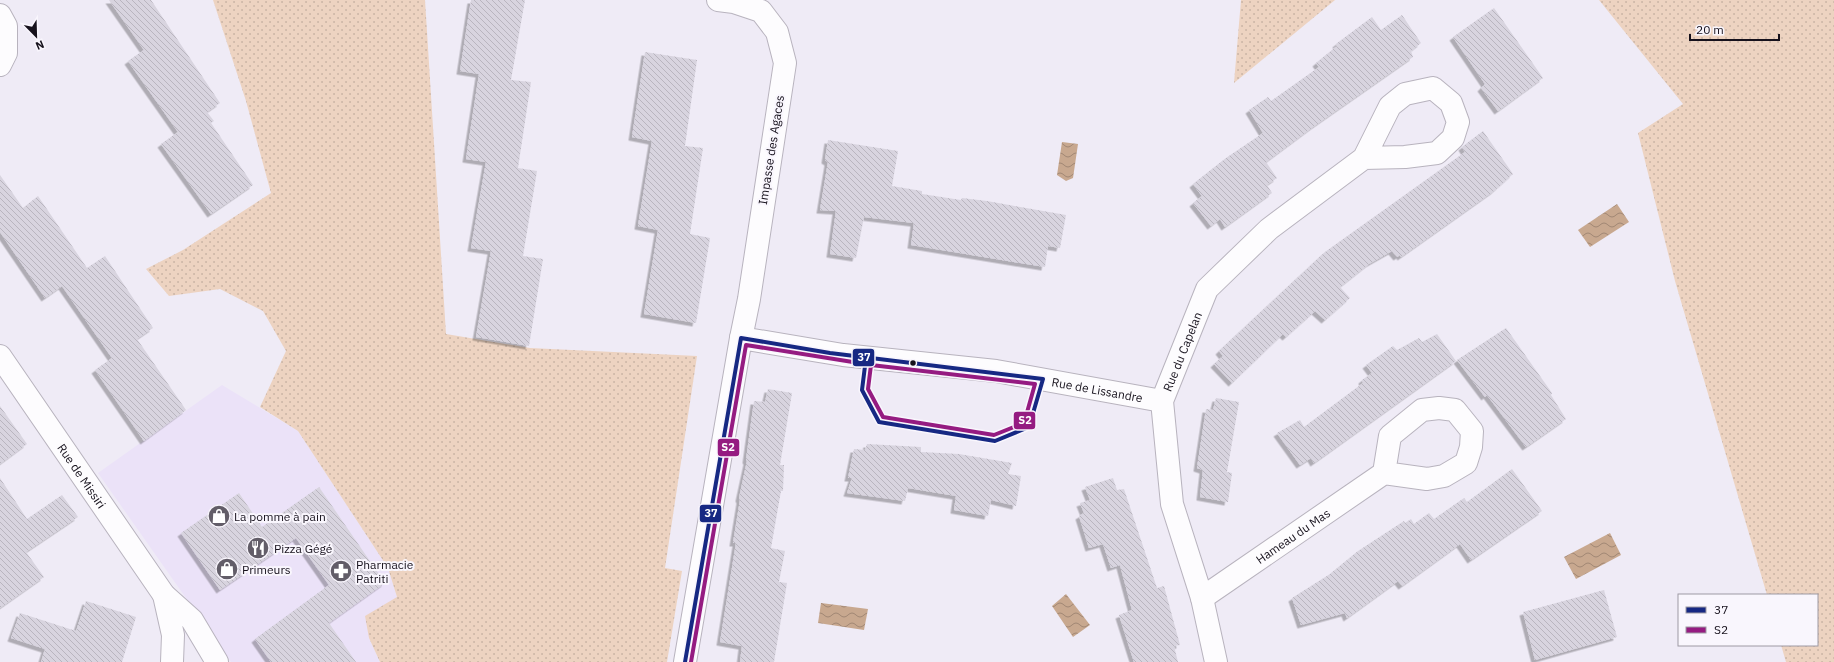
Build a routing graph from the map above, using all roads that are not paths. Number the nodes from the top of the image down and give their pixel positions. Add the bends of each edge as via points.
1 (718, 0) edge
2 (0, 15) edge
3 (0, 65) edge
4 (1364, 158) dead end
5 (741, 338) junction
6 (0, 356) edge
7 (1162, 401) junction
8 (1384, 473) dead end
9 (164, 595) junction
10 (1202, 598) junction
11 (172, 662) edge
12 (217, 662) edge
13 (685, 662) edge
14 (1216, 662) edge

1 - 5 street, Impasse des Agaces via 734,2 761,11 777,32 785,63
2 - 3 street via 6,26 6,53
4 - 7 street, Rue du Capelan via 1269,229 1207,289
5 - 7 street, Rue de Lissandre via 843,355 996,371
5 - 13 street
6 - 9 street, Rue de Missiri
7 - 10 street, Rue du Capelan via 1172,504
8 - 10 street, Hameau du Mas
9 - 11 street, Rue de Missiri via 173,635
9 - 12 street, Rue de Missiri via 192,620
10 - 14 street, Rue du Capelan

